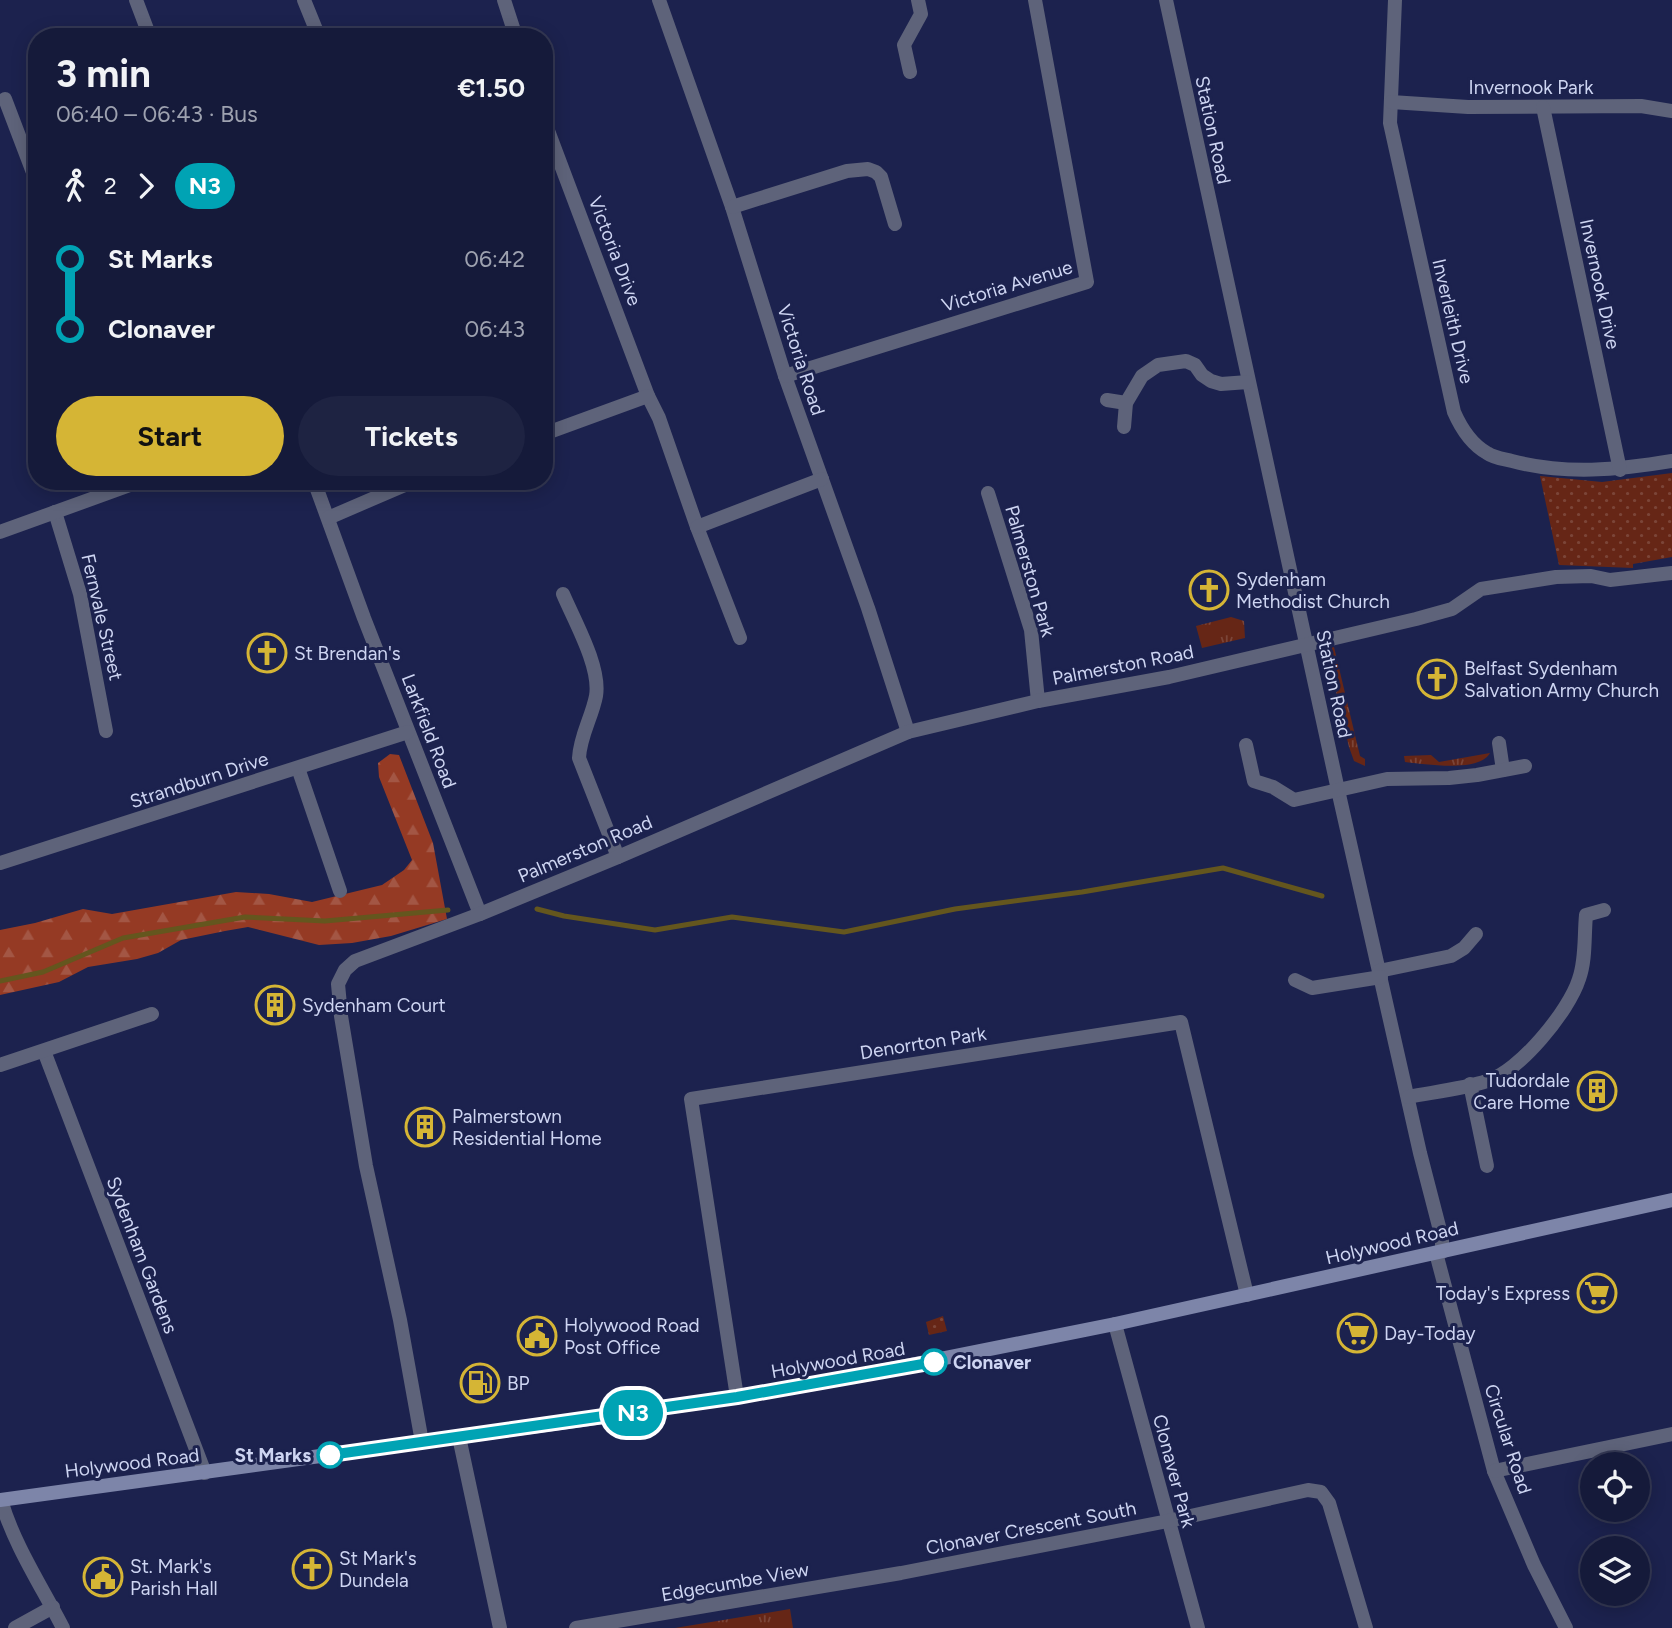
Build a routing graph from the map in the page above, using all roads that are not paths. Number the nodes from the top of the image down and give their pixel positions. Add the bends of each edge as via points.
1 (136, 0) edge
2 (304, 0) edge
3 (504, 0) edge
4 (659, 0) edge
5 (918, 0) edge
6 (1035, 0) edge
7 (1166, 0) edge
8 (1395, 0) edge
9 (147, 28) edge
10 (315, 28) edge
11 (513, 28) edge
12 (910, 72) dead end
13 (5, 99) dead end
14 (1391, 102) junction
15 (1543, 107) junction
16 (1672, 111) edge
17 (553, 144) edge
18 (28, 159) edge
19 (732, 207) junction
20 (895, 224) dead end
21 (785, 376) junction
22 (1248, 382) junction
23 (648, 396) junction
24 (1107, 400) dead end
25 (1126, 402) junction
26 (1124, 427) dead end
27 (553, 432) edge
28 (1672, 461) edge
29 (1620, 470) junction
30 (822, 479) junction
31 (116, 490) edge
32 (317, 490) edge
33 (393, 490) edge
34 (988, 493) dead end
35 (55, 512) junction
36 (328, 518) junction
37 (697, 527) junction
38 (0, 532) edge
39 (1672, 573) edge
40 (563, 594) dead end
41 (740, 638) dead end
42 (1306, 645) junction
43 (1038, 701) junction
44 (106, 731) dead end
45 (408, 732) junction
46 (908, 732) junction
47 (1499, 743) dead end
48 (1246, 745) dead end
49 (1525, 766) dead end
50 (298, 768) junction
51 (1503, 770) junction
52 (1338, 790) junction
53 (618, 857) junction
54 (0, 863) edge
55 (340, 891) dead end
56 (1604, 910) dead end
57 (480, 914) junction
58 (1476, 934) dead end
59 (1380, 974) junction
60 (1295, 980) dead end
61 (152, 1014) dead end
62 (44, 1052) junction
63 (0, 1065) edge
64 (1470, 1084) junction
65 (1408, 1097) junction
66 (1487, 1166) dead end
67 (1672, 1200) edge
68 (1439, 1252) junction
69 (1247, 1295) junction
70 (1115, 1325) junction
71 (737, 1397) junction
72 (1672, 1434) edge
73 (459, 1437) junction
74 (422, 1442) junction
75 (1494, 1471) junction
76 (205, 1473) junction
77 (1, 1500) edge
78 (1168, 1521) junction
79 (901, 1573) joint
80 (53, 1608) junction
81 (15, 1628) edge
82 (63, 1628) edge
83 (500, 1628) edge
84 (576, 1628) edge
85 (1198, 1628) edge
86 (1366, 1628) edge
87 (1566, 1628) edge

1 - 9 street
2 - 10 street
3 - 11 street
4 - 19 street, Victoria Road
5 - 12 street via 921,14 904,45
6 - 21 street, Victoria Avenue via 1087,282
7 - 22 street, Station Road
8 - 14 street, Inverleith Drive
13 - 18 street
14 - 15 street, Invernook Park
14 - 29 street, Inverleith Drive via 1394,145 1461,427 1489,455 1530,466
15 - 16 street, Invernook Park via 1641,106
15 - 29 street, Invernook Drive
17 - 23 street, Victoria Drive
19 - 20 street via 868,169 876,172 884,185
19 - 21 street, Victoria Road
21 - 30 street, Victoria Road
22 - 25 street via 1211,382 1195,365 1167,362 1147,370
22 - 42 street, Station Road
23 - 27 street
23 - 37 street, Victoria Drive
24 - 25 street
25 - 26 street
28 - 29 street, Inverleith Drive
30 - 37 street
30 - 46 street, Victoria Road
31 - 35 street
32 - 36 street, Larkfield Road
33 - 36 street
34 - 43 street, Palmerston Park via 1031,630
35 - 38 street
35 - 44 street, Fernvale Street via 80,594
36 - 45 street, Larkfield Road
37 - 41 street, Victoria Drive
39 - 42 street, Palmerston Road via 1610,580 1556,578 1481,589 1452,609
40 - 53 street via 596,682 579,758
42 - 43 street, Palmerston Road
42 - 52 street, Station Road
43 - 46 street, Palmerston Road
45 - 50 street, Strandburn Drive
45 - 57 street, Larkfield Road
46 - 53 street, Palmerston Road
47 - 51 street
48 - 52 street via 1254,781 1294,800
49 - 51 street
50 - 54 street, Strandburn Drive
50 - 55 street
51 - 52 street via 1448,778 1395,777
52 - 59 street, Station Road
53 - 57 street, Palmerston Road
56 - 64 street via 1586,915 1579,981 1529,1053 1509,1072
57 - 74 street, Palmerston Road via 366,956 345,970 338,984 366,1167
58 - 59 street via 1451,956
59 - 60 street via 1312,988
59 - 65 street, Station Road
61 - 62 street
62 - 63 street
62 - 76 street, Sydenham Gardens
64 - 65 street
64 - 66 street
65 - 68 street, Station Road via 1442,1238
67 - 68 main road, Holywood Road
68 - 69 main road, Holywood Road
68 - 75 street, Circular Road
69 - 70 main road, Holywood Road
69 - 71 street, Denorrton Park via 1181,1022 691,1098
70 - 71 main road, Holywood Road
70 - 78 street, Clonaver Park
71 - 73 main road, Holywood Road
72 - 75 street
73 - 74 main road, Holywood Road
73 - 83 street
74 - 76 main road, Holywood Road
75 - 87 street, Circular Road
76 - 77 main road, Holywood Road
77 - 80 street
78 - 79 street, Clonaver Crescent South
78 - 85 street, Clonaver Park
78 - 86 street, Clonaver Crescent South via 1308,1490 1321,1492 1329,1503
79 - 84 street, Edgecumbe View
80 - 81 street
80 - 82 street

